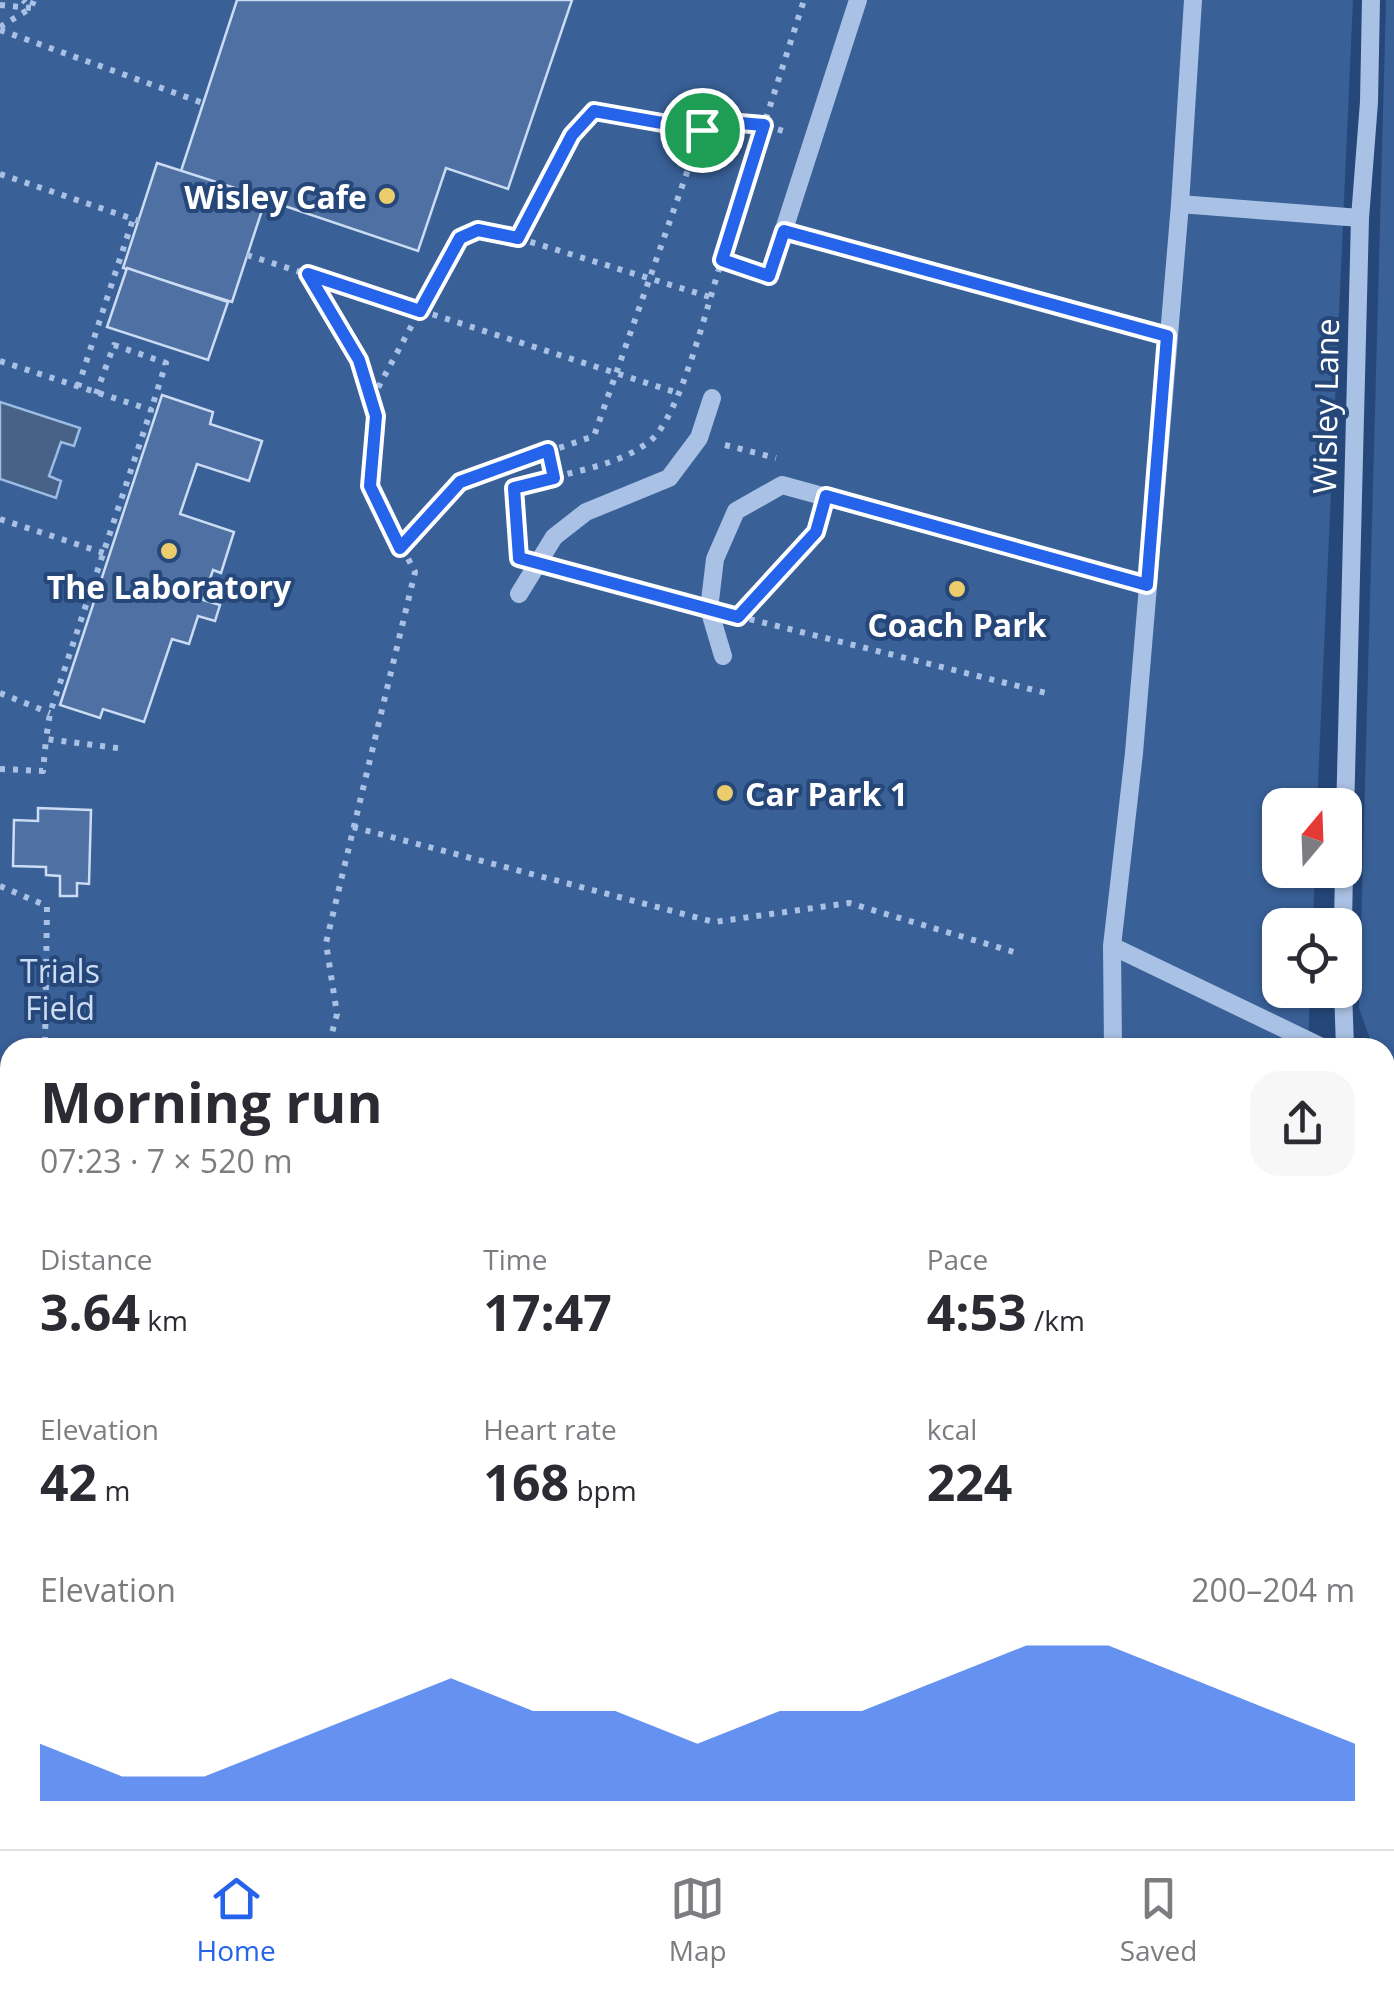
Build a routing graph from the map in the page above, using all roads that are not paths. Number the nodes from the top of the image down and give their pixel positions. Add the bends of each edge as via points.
1 (858, 0) edge
2 (1193, 0) edge
3 (1371, 0) edge
4 (1180, 204) junction
5 (1360, 218) junction
6 (784, 231) junction
7 (769, 276) road end
8 (1167, 336) junction
9 (712, 398) dead end
10 (1147, 585) junction
11 (519, 594) dead end
12 (722, 656) dead end
13 (1346, 788) edge
14 (1112, 946) junction
15 (1343, 1008) edge
16 (1113, 1038) edge
17 (1303, 1038) edge
18 (1344, 1038) edge

1 - 6 street
2 - 4 street
3 - 5 street, Wisley Lane
4 - 5 street
4 - 8 street
5 - 13 street, Wisley Lane
6 - 7 street
6 - 8 street
8 - 10 street
9 - 11 street via 698,438 669,478 586,512 554,537
10 - 12 street via 782,485 736,510 715,559 709,609
10 - 14 street
14 - 16 street
14 - 17 street
15 - 18 street

